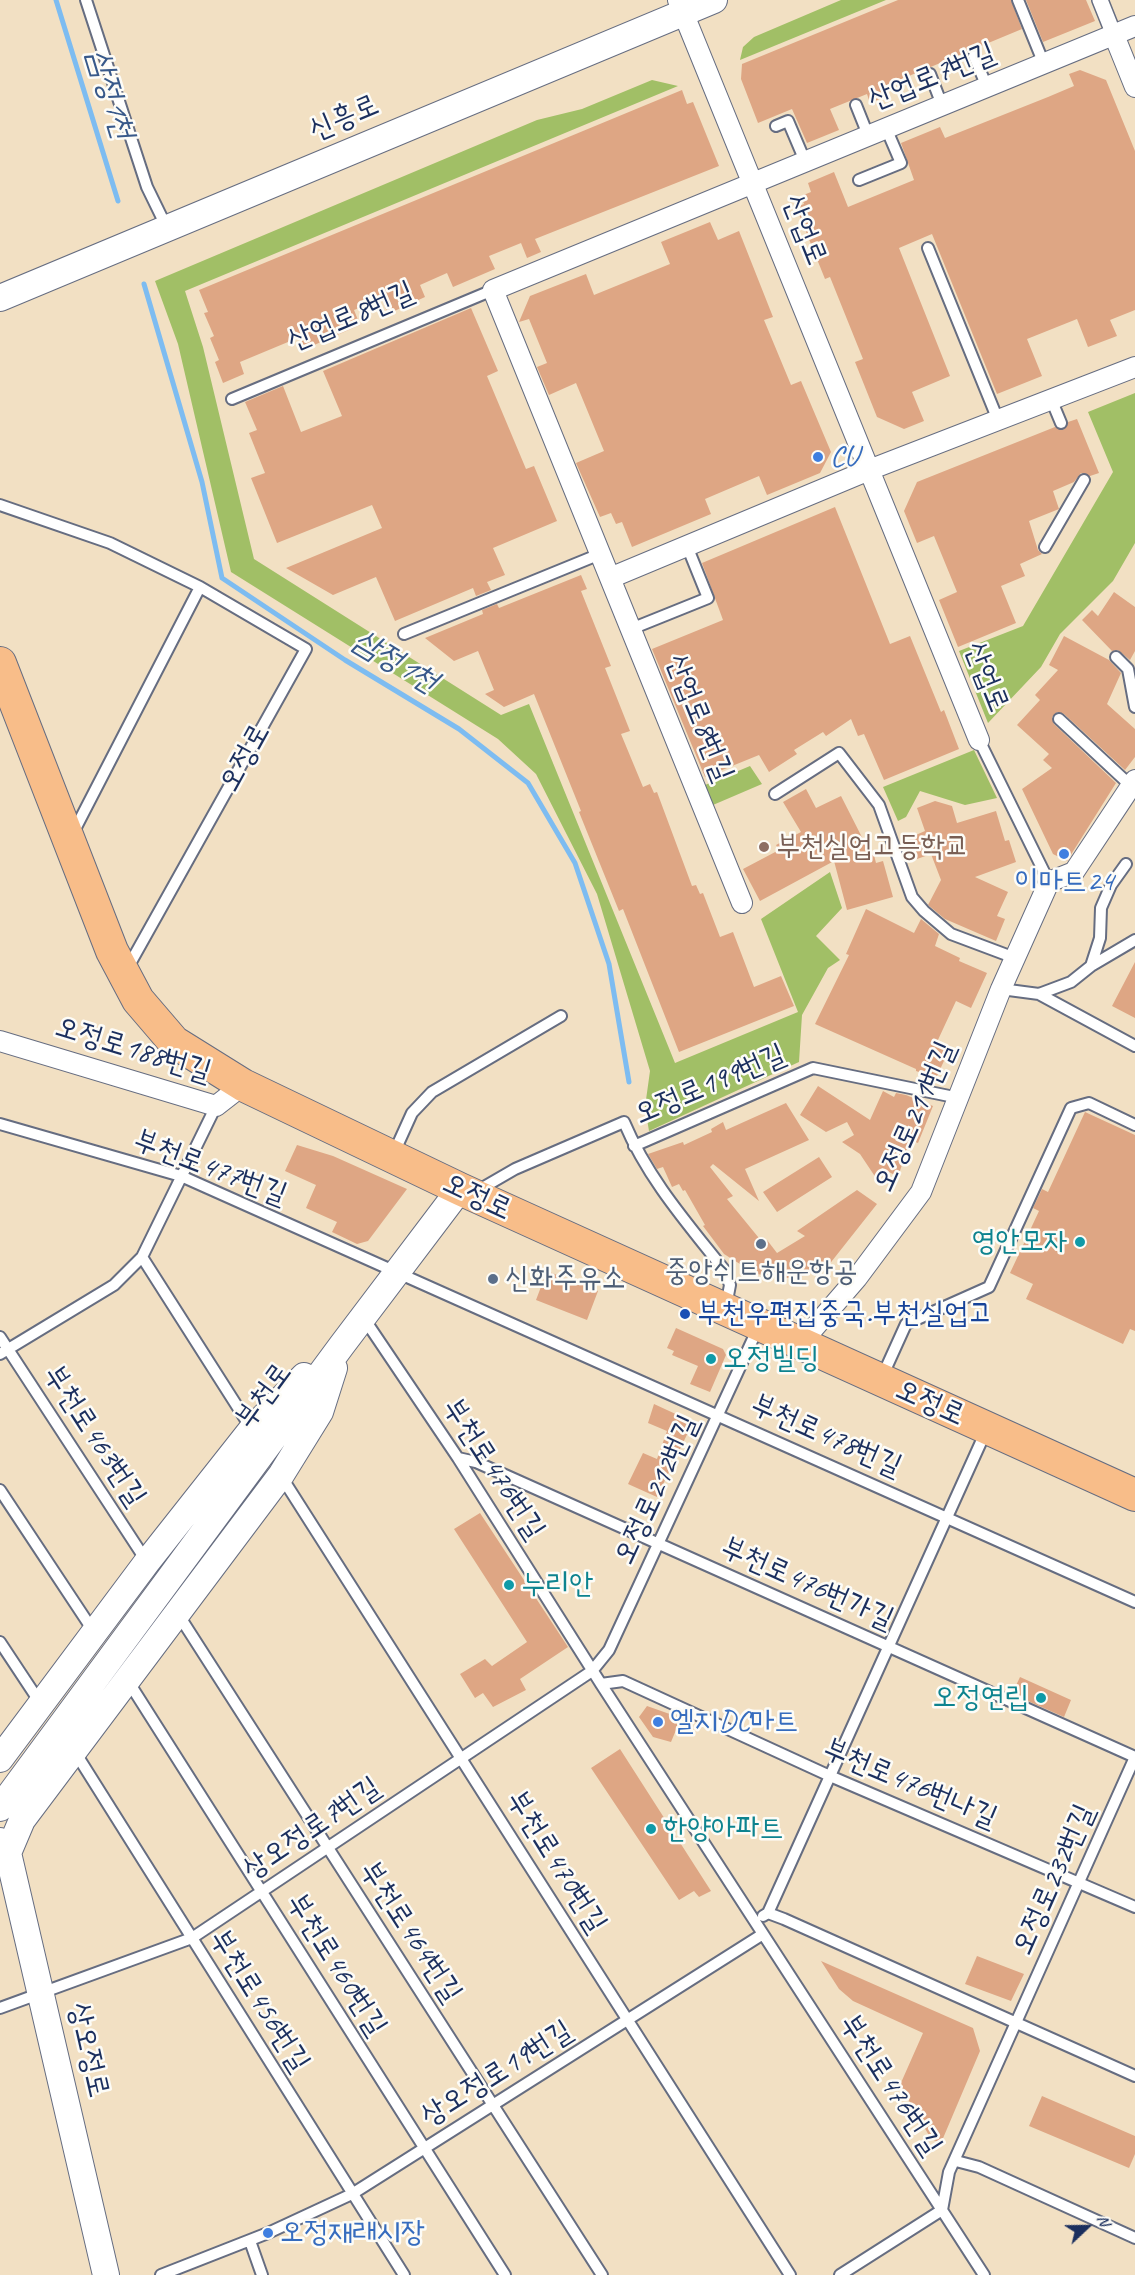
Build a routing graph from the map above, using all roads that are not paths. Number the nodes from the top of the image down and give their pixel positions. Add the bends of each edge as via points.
1 (86, 0) edge
2 (714, 0) edge
3 (1018, 0) edge
4 (1100, 0) edge
5 (681, 6) edge
6 (1135, 26) edge
7 (1114, 35) junction
8 (974, 56) dead end
9 (1044, 64) junction
10 (930, 74) dead end
11 (987, 87) junction
12 (1135, 87) edge
13 (856, 105) dead end
14 (942, 105) junction
15 (776, 126) dead end
16 (877, 131) junction
17 (805, 161) junction
18 (859, 180) dead end
19 (752, 182) junction
20 (167, 228) junction
21 (928, 248) dead end
22 (493, 290) junction
23 (0, 298) edge
24 (1135, 367) edge
25 (232, 399) dead end
26 (1051, 399) junction
27 (998, 420) junction
28 (1061, 423) dead end
29 (869, 470) junction
30 (1084, 480) dead end
31 (0, 505) edge
32 (687, 546) junction
33 (1045, 547) dead end
34 (600, 554) junction
35 (610, 578) junction
36 (200, 588) junction
37 (631, 629) junction
38 (404, 634) dead end
39 (1116, 657) dead end
40 (0, 663) edge
41 (1135, 707) edge
42 (1059, 719) dead end
43 (980, 740) joint
44 (1133, 783) edge
45 (775, 794) dead end
46 (69, 841) junction
47 (1126, 864) dead end
48 (1049, 882) junction
49 (742, 903) dead end
50 (1135, 940) edge
51 (1015, 958) junction
52 (1091, 966) junction
53 (124, 974) junction
54 (1001, 989) junction
55 (1039, 994) junction
56 (561, 1016) dead end
57 (0, 1041) edge
58 (1135, 1046) edge
59 (243, 1085) junction
60 (959, 1098) junction
61 (216, 1106) junction
62 (0, 1124) edge
63 (1135, 1125) edge
64 (634, 1146) junction
65 (392, 1157) junction
66 (181, 1176) junction
67 (466, 1192) junction
68 (142, 1257) junction
69 (397, 1274) junction
70 (726, 1310) junction
71 (363, 1317) junction
72 (760, 1325) junction
73 (0, 1337) edge
74 (800, 1344) junction
75 (342, 1345) junction
76 (4, 1352) edge
77 (880, 1380) junction
78 (719, 1414) junction
79 (987, 1428) junction
80 (252, 1429) junction
81 (458, 1458) junction
82 (281, 1475) junction
83 (0, 1490) edge
84 (1135, 1495) edge
85 (947, 1518) junction
86 (658, 1544) junction
87 (147, 1562) junction
88 (1135, 1602) edge
89 (178, 1614) junction
90 (94, 1632) junction
91 (0, 1642) edge
92 (888, 1647) junction
93 (592, 1671) junction
94 (128, 1681) junction
95 (601, 1684) junction
96 (41, 1704) junction
97 (75, 1751) junction
98 (1135, 1757) edge
99 (461, 1758) junction
100 (0, 1759) edge
101 (830, 1776) junction
102 (0, 1808) edge
103 (4, 1847) edge
104 (327, 1848) junction
105 (1079, 1882) junction
106 (261, 1892) junction
107 (1135, 1907) edge
108 (768, 1913) junction
109 (755, 1922) junction
110 (763, 1934) junction
111 (192, 1938) junction
112 (40, 1992) junction
113 (0, 2008) edge
114 (628, 2020) junction
115 (1017, 2023) junction
116 (1135, 2076) edge
117 (493, 2106) junction
118 (424, 2149) junction
119 (956, 2161) junction
120 (352, 2194) junction
121 (942, 2210) junction
122 (1135, 2238) edge
123 (250, 2241) junction
124 (106, 2275) edge
125 (161, 2275) edge
126 (262, 2275) edge
127 (404, 2275) edge
128 (505, 2275) edge
129 (602, 2275) edge
130 (790, 2275) edge
131 (840, 2275) edge
132 (984, 2275) edge

1 - 20 lane via 147,187
2 - 5 street, 신흥로
3 - 9 lane
4 - 7 street
5 - 19 street, 산업로
5 - 20 street, 신흥로
6 - 7 street, 산업로7번길
7 - 9 street, 산업로7번길
7 - 12 street
8 - 11 lane
9 - 11 street, 산업로7번길
10 - 14 lane
11 - 14 street, 산업로7번길
13 - 16 lane
14 - 16 street, 산업로7번길
15 - 17 lane via 788,121
16 - 17 street, 산업로7번길
16 - 18 lane via 901,163
17 - 19 street, 산업로7번길
19 - 22 street, 산업로8번길
19 - 29 street, 산업로
20 - 23 street, 신흥로
21 - 27 lane
22 - 25 lane, 산업로8번길
22 - 34 street, 산업로8번길
24 - 26 street
26 - 27 street
26 - 28 lane
27 - 29 street
29 - 32 street
29 - 43 street, 산업로
30 - 33 lane
31 - 36 lane, 오정로 via 110,543
32 - 35 street
32 - 37 lane via 708,598
34 - 35 street, 산업로8번길
34 - 38 lane
35 - 37 street, 산업로8번길
36 - 46 lane
36 - 53 lane, 오정로 via 306,649
37 - 49 street, 산업로8번길
39 - 41 lane via 1128,669
40 - 46 main road, 오정로
42 - 44 lane
43 - 48 lane
44 - 48 street via 1074,872
45 - 51 lane via 839,753 879,805 912,897 924,911 951,934
46 - 53 main road, 오정로
47 - 52 lane via 1101,908 1100,938
48 - 51 street, 오정로211번길
50 - 52 lane
51 - 54 street, 오정로211번길
52 - 55 lane via 1071,982
53 - 59 main road, 오정로 via 138,1000 174,1042
54 - 55 lane
54 - 60 street, 오정로211번길
55 - 58 lane
56 - 65 lane via 432,1092 412,1113
57 - 61 street, 오정로188번길
59 - 61 street, 오정로188번길
59 - 65 main road, 오정로
60 - 64 lane, 오정로199번길 via 813,1068
60 - 74 street, 오정로211번길 via 921,1192 857,1278
61 - 66 lane
62 - 66 lane, 부천로477번길
63 - 77 lane via 1089,1103 1071,1108 989,1287 906,1324
64 - 67 lane, 오정로199번길 via 624,1122
64 - 70 lane via 660,1190 725,1271 730,1285
65 - 67 main road, 오정로
66 - 68 lane
66 - 69 lane, 부천로477번길
67 - 69 street, 부천로
67 - 70 main road, 오정로
68 - 76 lane via 114,1285
68 - 80 lane, 부천로
69 - 71 street, 부천로
69 - 78 lane, 부천로478번길
70 - 72 main road, 오정로
71 - 75 street, 부천로
71 - 81 lane, 부천로476번길
72 - 74 main road, 오정로
72 - 78 lane, 오정로212번길
73 - 76 lane, 부천로463번길
74 - 77 main road, 오정로
75 - 80 street via 298,1381
75 - 82 street via 320,1412
75 - 102 street, 부천로
76 - 87 lane, 부천로463번길
77 - 79 main road, 오정로
78 - 85 lane, 부천로478번길
78 - 86 lane, 오정로212번길
79 - 84 main road, 오정로
79 - 85 lane
80 - 87 street
81 - 86 lane, 부천로476번가길 via 476,1462
81 - 93 lane, 부천로476번길
82 - 89 street
82 - 99 lane, 부천로470번길
83 - 90 lane
85 - 88 lane, 부천로478번길
85 - 92 lane
86 - 92 lane, 부천로476번가길
86 - 93 lane, 오정로212번길 via 609,1650
87 - 90 street
89 - 94 street
89 - 104 lane, 부천로464번길
90 - 96 street
91 - 96 lane
92 - 98 lane, 부천로476번가길
92 - 101 lane
93 - 95 lane, 부천로476번길
93 - 99 lane, 상오정로7번길
94 - 97 street
94 - 106 lane, 부천로460번길
95 - 101 lane, 부천로476번나길 via 623,1681
95 - 109 lane, 부천로476번길
96 - 100 street
97 - 103 street
97 - 111 lane, 부천로456번길
98 - 105 lane, 오정로232번길
99 - 104 lane, 상오정로7번길
99 - 114 lane, 부천로470번길
101 - 105 lane, 부천로476번나길
101 - 108 lane
103 - 112 street, 상오정로
104 - 106 lane, 상오정로7번길
104 - 117 lane, 부천로464번길
105 - 107 lane, 부천로476번나길
105 - 115 lane, 오정로232번길
106 - 111 lane, 상오정로7번길
106 - 118 lane, 부천로460번길
108 - 109 lane
108 - 115 lane
109 - 110 lane, 부천로476번길
110 - 114 lane, 상오정로19번길
110 - 121 lane, 부천로476번길
111 - 112 lane, 상오정로7번길
111 - 120 lane, 부천로456번길
112 - 113 lane, 상오정로7번길
112 - 124 street, 상오정로
114 - 117 lane, 상오정로19번길
114 - 130 lane, 부천로470번길
115 - 116 lane
115 - 119 lane, 오정로232번길
117 - 118 lane, 상오정로19번길
117 - 129 lane, 부천로464번길
118 - 120 lane, 상오정로19번길
118 - 128 lane, 부천로460번길
119 - 121 lane, 오정로232번길 via 949,2172
119 - 122 lane via 979,2167
120 - 123 lane, 상오정로19번길
120 - 127 lane, 부천로456번길
121 - 131 lane
121 - 132 lane, 부천로476번길
123 - 125 lane, 상오정로19번길
123 - 126 lane

